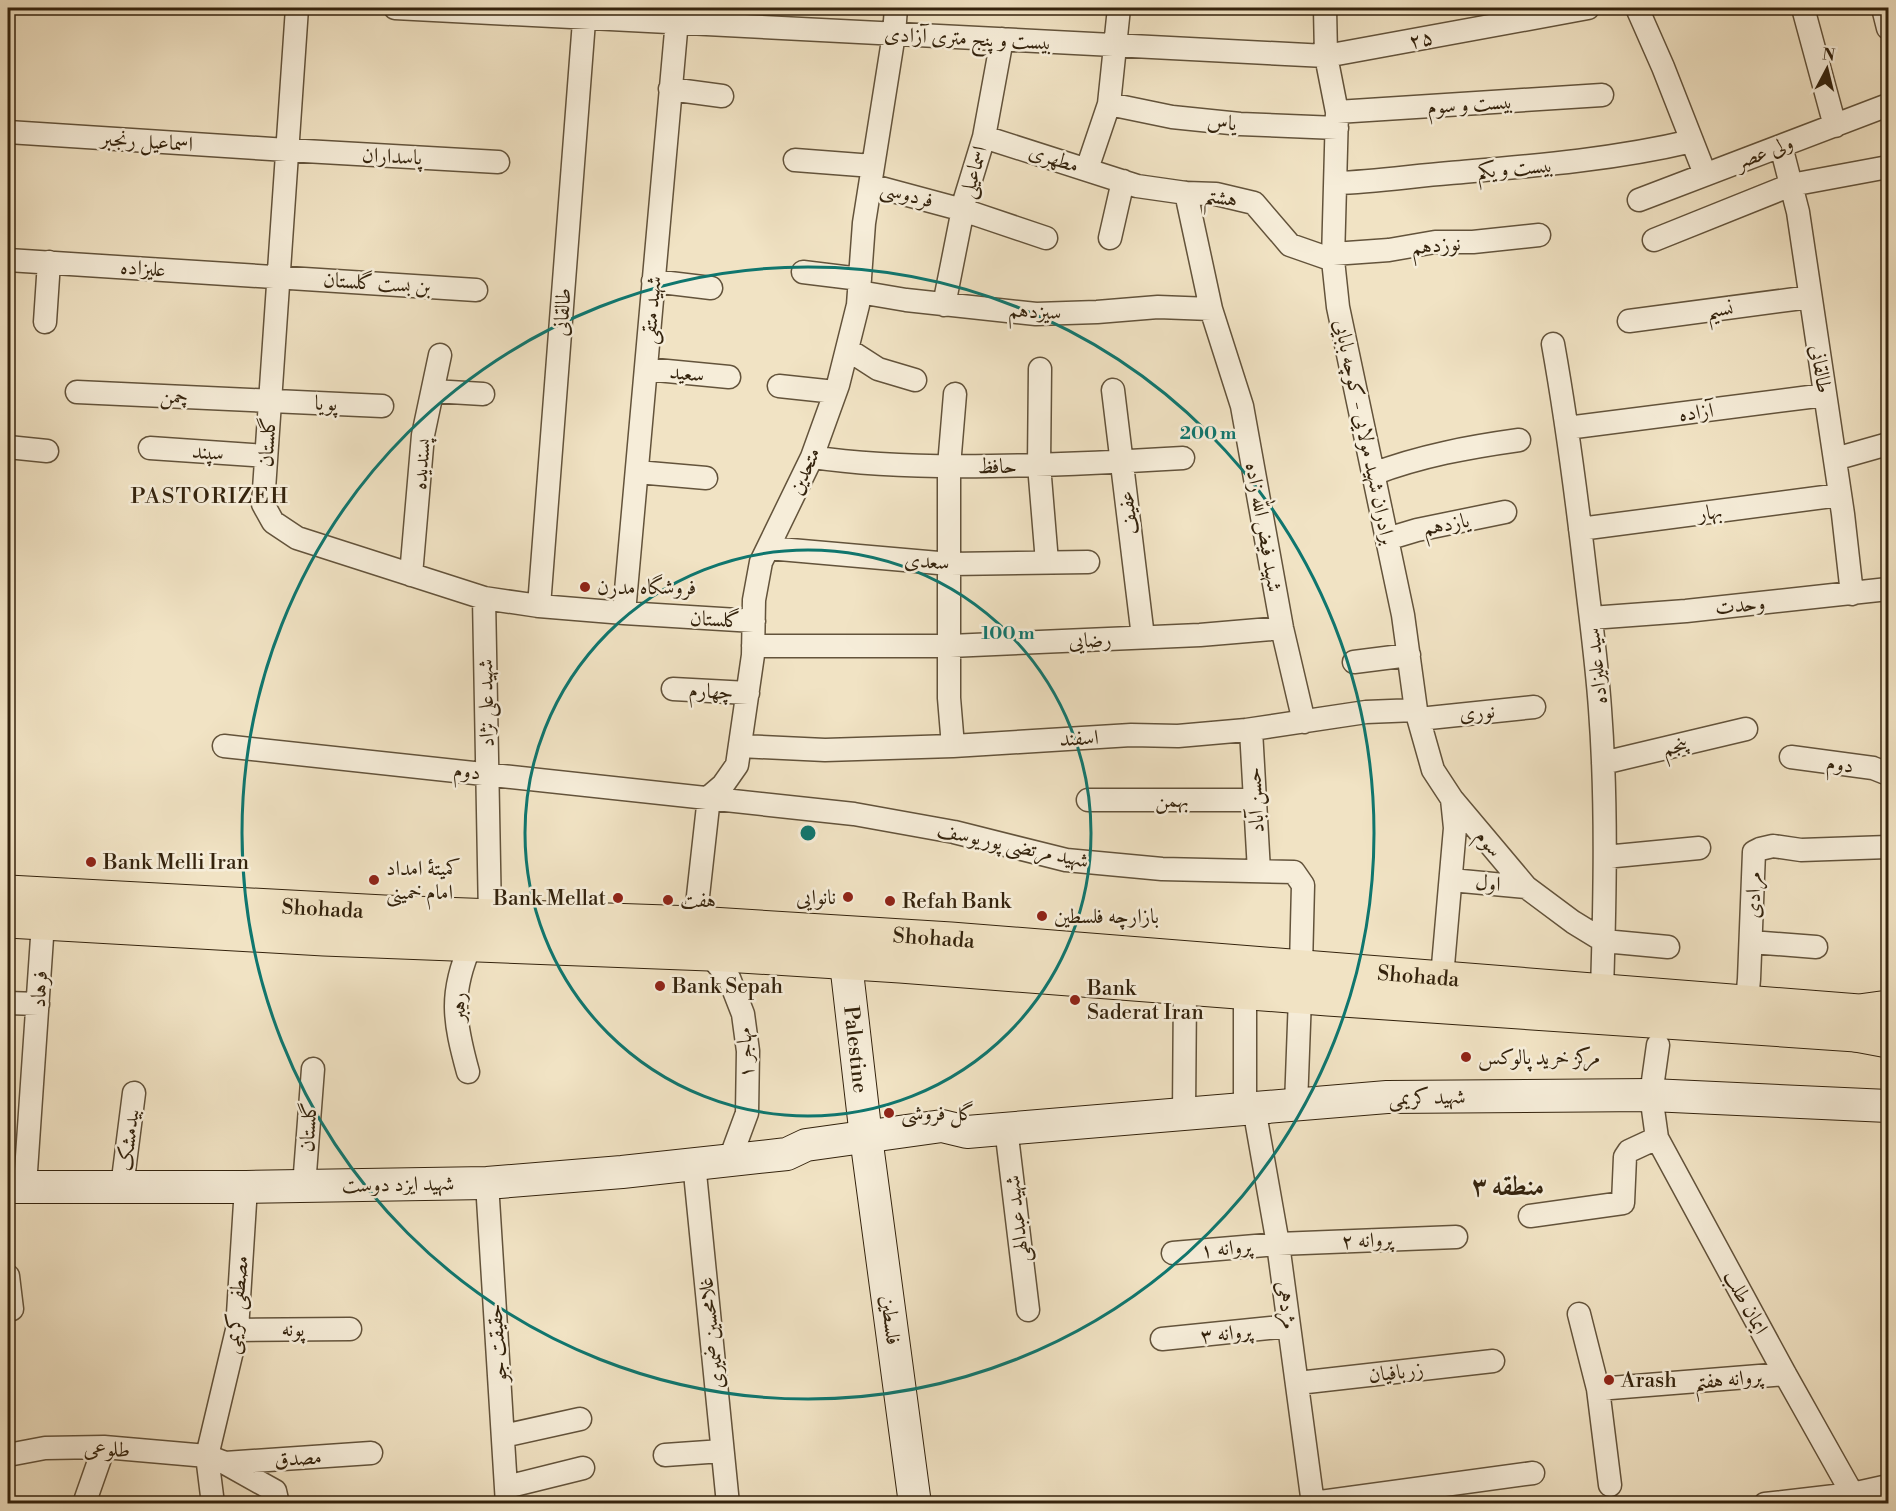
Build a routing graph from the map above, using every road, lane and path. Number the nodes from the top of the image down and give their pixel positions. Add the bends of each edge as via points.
1 (297, 8) edge
2 (396, 8) edge
3 (421, 8) edge
4 (896, 8) edge
5 (1119, 8) edge
6 (1325, 8) edge
7 (1588, 8) edge
8 (1637, 8) edge
9 (1803, 8) edge
10 (1883, 8) edge
11 (584, 13) edge
12 (677, 15) edge
13 (1888, 28) edge
14 (894, 34) junction
15 (1002, 39) junction
16 (1116, 45) junction
17 (1326, 56) junction
18 (670, 89) junction
19 (1602, 95) dead end
20 (722, 96) dead end
21 (1109, 104) junction
22 (1888, 105) edge
23 (1337, 120) junction
24 (1834, 126) junction
25 (8, 132) edge
26 (984, 136) junction
27 (1692, 141) junction
28 (1781, 146) junction
29 (287, 150) junction
30 (795, 160) dead end
31 (498, 162) dead end
32 (1888, 166) edge
33 (1087, 169) junction
34 (1705, 174) junction
35 (872, 176) junction
36 (1123, 182) junction
37 (1336, 183) junction
38 (1791, 185) junction
39 (1186, 193) junction
40 (1639, 200) dead end
41 (963, 210) junction
42 (1539, 235) dead end
43 (1046, 238) dead end
44 (1110, 238) dead end
45 (1654, 240) dead end
46 (1333, 257) junction
47 (8, 260) edge
48 (49, 262) junction
49 (802, 272) dead end
50 (278, 277) junction
51 (653, 281) junction
52 (859, 286) junction
53 (711, 288) dead end
54 (476, 290) dead end
55 (1810, 297) junction
56 (944, 305) junction
57 (1211, 309) junction
58 (1629, 321) dead end
59 (45, 322) dead end
60 (1553, 344) dead end
61 (847, 349) junction
62 (440, 355) dead end
63 (646, 369) junction
64 (1040, 369) dead end
65 (729, 377) dead end
66 (915, 380) dead end
67 (779, 386) dead end
68 (1113, 390) dead end
69 (433, 391) junction
70 (77, 392) dead end
71 (835, 392) junction
72 (483, 394) dead end
73 (954, 394) dead end
74 (1826, 395) junction
75 (270, 400) junction
76 (382, 406) dead end
77 (1567, 428) junction
78 (1519, 440) dead end
79 (1888, 444) edge
80 (8, 447) edge
81 (150, 448) dead end
82 (47, 451) dead end
83 (266, 456) junction
84 (812, 457) junction
85 (1183, 458) dead end
86 (1835, 459) junction
87 (1122, 462) junction
88 (1039, 465) junction
89 (949, 466) junction
90 (637, 472) junction
91 (1373, 474) junction
92 (706, 478) dead end
93 (1840, 495) junction
94 (1505, 512) dead end
95 (1580, 529) junction
96 (1387, 539) junction
97 (768, 548) junction
98 (1047, 562) junction
99 (1088, 562) dead end
100 (950, 564) junction
101 (411, 575) junction
102 (1888, 589) edge
103 (1852, 594) junction
104 (483, 598) junction
105 (540, 606) junction
106 (624, 614) junction
107 (1591, 618) junction
108 (754, 621) junction
109 (1282, 628) junction
110 (1143, 637) junction
111 (753, 646) junction
112 (950, 646) junction
113 (1409, 655) junction
114 (1354, 662) dead end
115 (674, 689) dead end
116 (748, 693) junction
117 (1534, 707) dead end
118 (1418, 714) junction
119 (1304, 722) junction
120 (1746, 729) dead end
121 (1251, 730) junction
122 (224, 746) dead end
123 (740, 746) junction
124 (953, 746) junction
125 (1791, 757) dead end
126 (1603, 763) junction
127 (487, 774) junction
128 (1888, 774) edge
129 (709, 797) junction
130 (1452, 799) junction
131 (1088, 800) dead end
132 (1255, 800) junction
133 (1888, 847) edge
134 (1699, 848) dead end
135 (1605, 857) junction
136 (1259, 871) junction
137 (1451, 880) junction
138 (1526, 886) junction
139 (8, 892) edge
140 (490, 917) junction
141 (8, 921) edge
142 (43, 923) junction
143 (324, 923) junction
144 (695, 923) junction
145 (384, 927) junction
146 (1604, 941) junction
147 (1751, 942) junction
148 (471, 944) junction
149 (1816, 946) dead end
150 (1668, 947) dead end
151 (709, 954) junction
152 (846, 963) junction
153 (1442, 977) junction
154 (1300, 981) junction
155 (1185, 987) junction
156 (1602, 990) junction
157 (1245, 992) junction
158 (1746, 1001) junction
159 (8, 1003) edge
160 (38, 1004) junction
161 (1794, 1018) junction
162 (1868, 1018) edge
163 (1888, 1041) edge
164 (1658, 1045) dead end
165 (313, 1069) dead end
166 (468, 1072) dead end
167 (134, 1093) dead end
168 (1651, 1095) junction
169 (1296, 1105) junction
170 (1888, 1106) edge
171 (1249, 1108) junction
172 (1184, 1114) junction
173 (1006, 1128) junction
174 (1657, 1138) junction
175 (867, 1144) junction
176 (730, 1159) junction
177 (694, 1163) junction
178 (487, 1183) junction
179 (122, 1186) junction
180 (304, 1186) junction
181 (16, 1187) edge
182 (246, 1187) junction
183 (1530, 1216) dead end
184 (1456, 1237) dead end
185 (1278, 1244) junction
186 (1173, 1253) dead end
187 (8, 1276) edge
188 (12, 1309) dead end
189 (1028, 1310) dead end
190 (1579, 1314) dead end
191 (1290, 1326) junction
192 (237, 1329) junction
193 (350, 1329) dead end
194 (1162, 1339) dead end
195 (1493, 1361) dead end
196 (1785, 1374) junction
197 (1298, 1383) junction
198 (1598, 1389) junction
199 (580, 1419) dead end
200 (502, 1436) junction
201 (104, 1447) junction
202 (722, 1451) junction
203 (371, 1453) dead end
204 (8, 1455) edge
205 (665, 1455) dead end
206 (216, 1460) junction
207 (583, 1468) dead end
208 (1533, 1473) dead end
209 (1610, 1485) dead end
210 (1888, 1486) edge
211 (506, 1495) edge
212 (1855, 1498) edge
213 (84, 1503) edge
214 (213, 1503) edge
215 (278, 1503) edge
216 (728, 1503) edge
217 (915, 1503) edge
218 (1313, 1503) edge
219 (1765, 1503) edge

1 - 29 street, گلستان
2 - 3 street, بیست و پنج متری آزادی
3 - 11 street, بیست و پنج متری آزادی
4 - 14 street, متحدین
5 - 16 street
6 - 17 street, برادران شهید مولایی - کوچه بابایی
7 - 17 street, ۲۵
8 - 27 street
9 - 24 street
10 - 13 street
11 - 12 street, بیست و پنج متری آزادی
11 - 105 street, طالقانی
12 - 14 street, بیست و پنج متری آزادی
12 - 18 street, شهید متقی
14 - 15 street, بیست و پنج متری آزادی
14 - 35 street, متحدین
15 - 16 street, بیست و پنج متری آزادی
15 - 26 street, اسماعیلی
16 - 17 street, بیست و پنج متری آزادی
16 - 21 street
17 - 23 street, برادران شهید مولایی - کوچه بابایی
18 - 20 street
18 - 51 street, شهید متقی
19 - 23 street, بیست و سوم
21 - 23 street, یاس via 1172,117 1240,124
21 - 33 street
22 - 24 street, ولی عصر
23 - 37 street, برادران شهید مولایی - کوچه بابایی
24 - 28 street, ولی عصر
25 - 29 street, اسماعیل رنجبر
26 - 33 street, مطهری
26 - 41 street, اسماعیلی
27 - 34 street
27 - 37 street, بیست و یکم via 1544,166
28 - 34 street, ولی عصر
28 - 38 street, طالقانی
29 - 31 street, پاسداران
29 - 50 street, گلستان
30 - 35 street, فردوسی
32 - 38 street
33 - 36 street, مطهری
34 - 40 street, ولی عصر
35 - 41 street, فردوسی
35 - 52 street, متحدین
36 - 39 street, هشتم
36 - 44 street
37 - 46 street, برادران شهید مولایی - کوچه بابایی
38 - 45 street
38 - 55 street, طالقانی
39 - 46 street, هشتم via 1216,194 1254,203 1290,245
39 - 57 street, شهید فیض الله زاده
41 - 43 street, فردوسی
41 - 56 street, اسماعیلی
42 - 46 street, نوزدهم via 1435,242
46 - 91 street, برادران شهید مولایی - کوچه بابایی via 1338,307
47 - 48 street, علیزاده
48 - 50 street, علیزاده
48 - 59 street
49 - 52 street, سیزدهم
50 - 54 street, بن بست گلستان
50 - 75 street, گلستان
51 - 53 street
51 - 63 street, شهید متقی
52 - 56 street, سیزدهم
52 - 61 street, متحدین
55 - 58 street, نسیم
55 - 74 street, طالقانی
56 - 57 street, سیزدهم via 1036,314 1158,307
57 - 109 street, شهید فیض الله زاده via 1242,406
60 - 77 street, سید علیزاده
61 - 66 street via 878,369
61 - 71 street, متحدین
62 - 69 street, پسندیده
63 - 65 street, سعید
63 - 90 street, شهید متقی
64 - 88 street
67 - 71 street
68 - 87 street, عفیف
69 - 72 street
69 - 101 street, پسندیده via 423,435
70 - 75 street, چمن
71 - 84 street, متحدین
73 - 89 street
74 - 77 street, آزاده
74 - 86 street, طالقانی
75 - 76 street, پویا
75 - 83 street, گلستان
77 - 95 street, سید علیزاده
78 - 91 street via 1436,454
79 - 86 street
80 - 82 street
81 - 83 street, سپند
83 - 101 street, گلستان via 263,504 273,522 297,538
84 - 89 street, حافظ via 881,465
84 - 97 street, متحدین
85 - 87 street, حافظ
86 - 93 street, طالقانی
87 - 88 street, حافظ
87 - 110 street, عفیف
88 - 89 street, حافظ
88 - 98 street
89 - 100 street
90 - 92 street
90 - 106 street, شهید متقی
91 - 96 street, برادران شهید مولایی - کوچه بابایی
93 - 95 street, بهار
93 - 103 street, طالقانی
94 - 96 street, یازدهم
95 - 107 street, سید علیزاده
96 - 113 street, برادران شهید مولایی - کوچه بابایی
97 - 100 street, سعدی
97 - 108 street, متحدین via 760,562
98 - 99 street, سعدی
98 - 100 street, سعدی
100 - 112 street
101 - 104 street, گلستان
102 - 103 street, وحدت
103 - 107 street, وحدت
104 - 105 street, گلستان
104 - 127 street, شهید علی نژاد
105 - 106 street, گلستان
106 - 108 street, گلستان
107 - 126 street, سید علیزاده
108 - 111 street, متحدین
109 - 110 street, رضایی
109 - 119 street, شهید فیض الله زاده
110 - 112 street, رضایی
111 - 112 street, رضایی
111 - 116 street, متحدین
112 - 124 street
113 - 114 street
113 - 118 street, برادران شهید مولایی - کوچه بابایی
115 - 116 street, چهارم
116 - 123 street, متحدین
117 - 118 street, نوری
118 - 119 street, اسفند via 1366,712
118 - 130 street, برادران شهید مولایی - کوچه بابایی via 1433,770
119 - 121 street, اسفند
120 - 126 street, پنجم
121 - 124 street, اسفند
121 - 132 street, حسن آباد
122 - 127 street, دوم
123 - 124 street, اسفند via 825,750
123 - 129 street, متحدین via 737,765
125 - 128 street, دوم via 1872,768
126 - 135 street, سید علیزاده
127 - 129 street, دوم
127 - 140 street, شهید علی نژاد
129 - 136 street, شهید مرتضی پوریوسف via 854,814 954,832 1066,860 1162,869
129 - 144 street
130 - 137 street via 1455,828
130 - 138 street, سوم
131 - 132 street, بهمن
132 - 136 street, حسن آباد
133 - 147 street, مرادی via 1801,850 1773,846 1754,852
134 - 135 street
135 - 146 street, سید علیزاده
136 - 154 street, شهید مرتضی پوریوسف via 1294,872 1303,885
137 - 138 street, اول
137 - 153 street
138 - 146 street
139 - 143 main road, Shohada
140 - 144 main road, Shohada
140 - 145 main road, Shohada
141 - 142 main road, Shohada
142 - 143 main road, Shohada
142 - 160 street, فرهاد
143 - 145 main road, Shohada
144 - 154 main road, Shohada via 951,939
145 - 148 main road, Shohada
146 - 150 street
146 - 156 street, سید علیزاده
147 - 149 street
147 - 158 street, مرادی
148 - 151 main road, Shohada
148 - 166 street, رهبر via 461,967 455,1002 457,1030
151 - 152 main road, Shohada
151 - 176 street, مهاجر ۱ via 729,978 743,1014 748,1051 747,1113
152 - 155 main road, Shohada
152 - 175 main road, Palestine
153 - 154 main road, Shohada
153 - 156 main road, Shohada
154 - 157 main road, Shohada
154 - 161 main road, Shohada
154 - 169 street
155 - 157 main road, Shohada
155 - 172 street
156 - 158 main road, Shohada
157 - 171 street, مژدهی
158 - 161 main road, Shohada
159 - 160 street
160 - 181 street, فرهاد
161 - 162 main road, Shohada
162 - 163 main road, Shohada
164 - 168 street, ایمان طلب
165 - 180 street, گلستان
167 - 179 street, بیدمشک
168 - 169 main road, شهید کریمی via 1387,1097
168 - 170 main road, شهید کریمی
168 - 174 street, ایمان طلب
169 - 171 main road, شهید کریمی
171 - 172 main road, شهید کریمی
171 - 185 street, مژدهی
172 - 173 main road, شهید کریمی
173 - 175 main road, شهید کریمی via 967,1132 944,1142
173 - 189 street, شهید عبدالهی
174 - 183 street via 1629,1151 1625,1157 1623,1203
174 - 196 street, ایمان طلب
175 - 176 main road, شهید ایزد دوست via 805,1160 787,1154
175 - 217 main road, فلسطین
176 - 177 main road, شهید ایزد دوست
177 - 178 main road, شهید ایزد دوست
177 - 202 street, غلامحسین ضمیری
178 - 180 main road, شهید ایزد دوست
178 - 200 street, حقیقت جو
179 - 181 main road, شهید ایزد دوست
179 - 182 main road, شهید ایزد دوست
180 - 182 main road, شهید ایزد دوست
182 - 192 street, مصطفی کریمی
184 - 185 street, پروانه ۲
185 - 186 street, پروانه ۱
185 - 191 street, مژدهی
187 - 188 street
190 - 198 street
191 - 194 street, پروانه ۳
191 - 197 street, مژدهی
192 - 193 street, پونه
192 - 206 street, مصطفی کریمی
195 - 197 street, زربافیان
196 - 198 street, پروانه هفتم
196 - 212 street, ایمان طلب
197 - 218 street, مژدهی
198 - 209 street
199 - 200 street
200 - 211 street, حقیقت جو
201 - 204 street, طلوعی via 45,1448
201 - 206 street, طلوعی
201 - 213 street
202 - 205 street
202 - 216 street, غلامحسین ضمیری
203 - 206 street, مصدق
206 - 214 street
206 - 215 street via 275,1491
207 - 211 street
208 - 218 street
210 - 212 street
212 - 219 street

